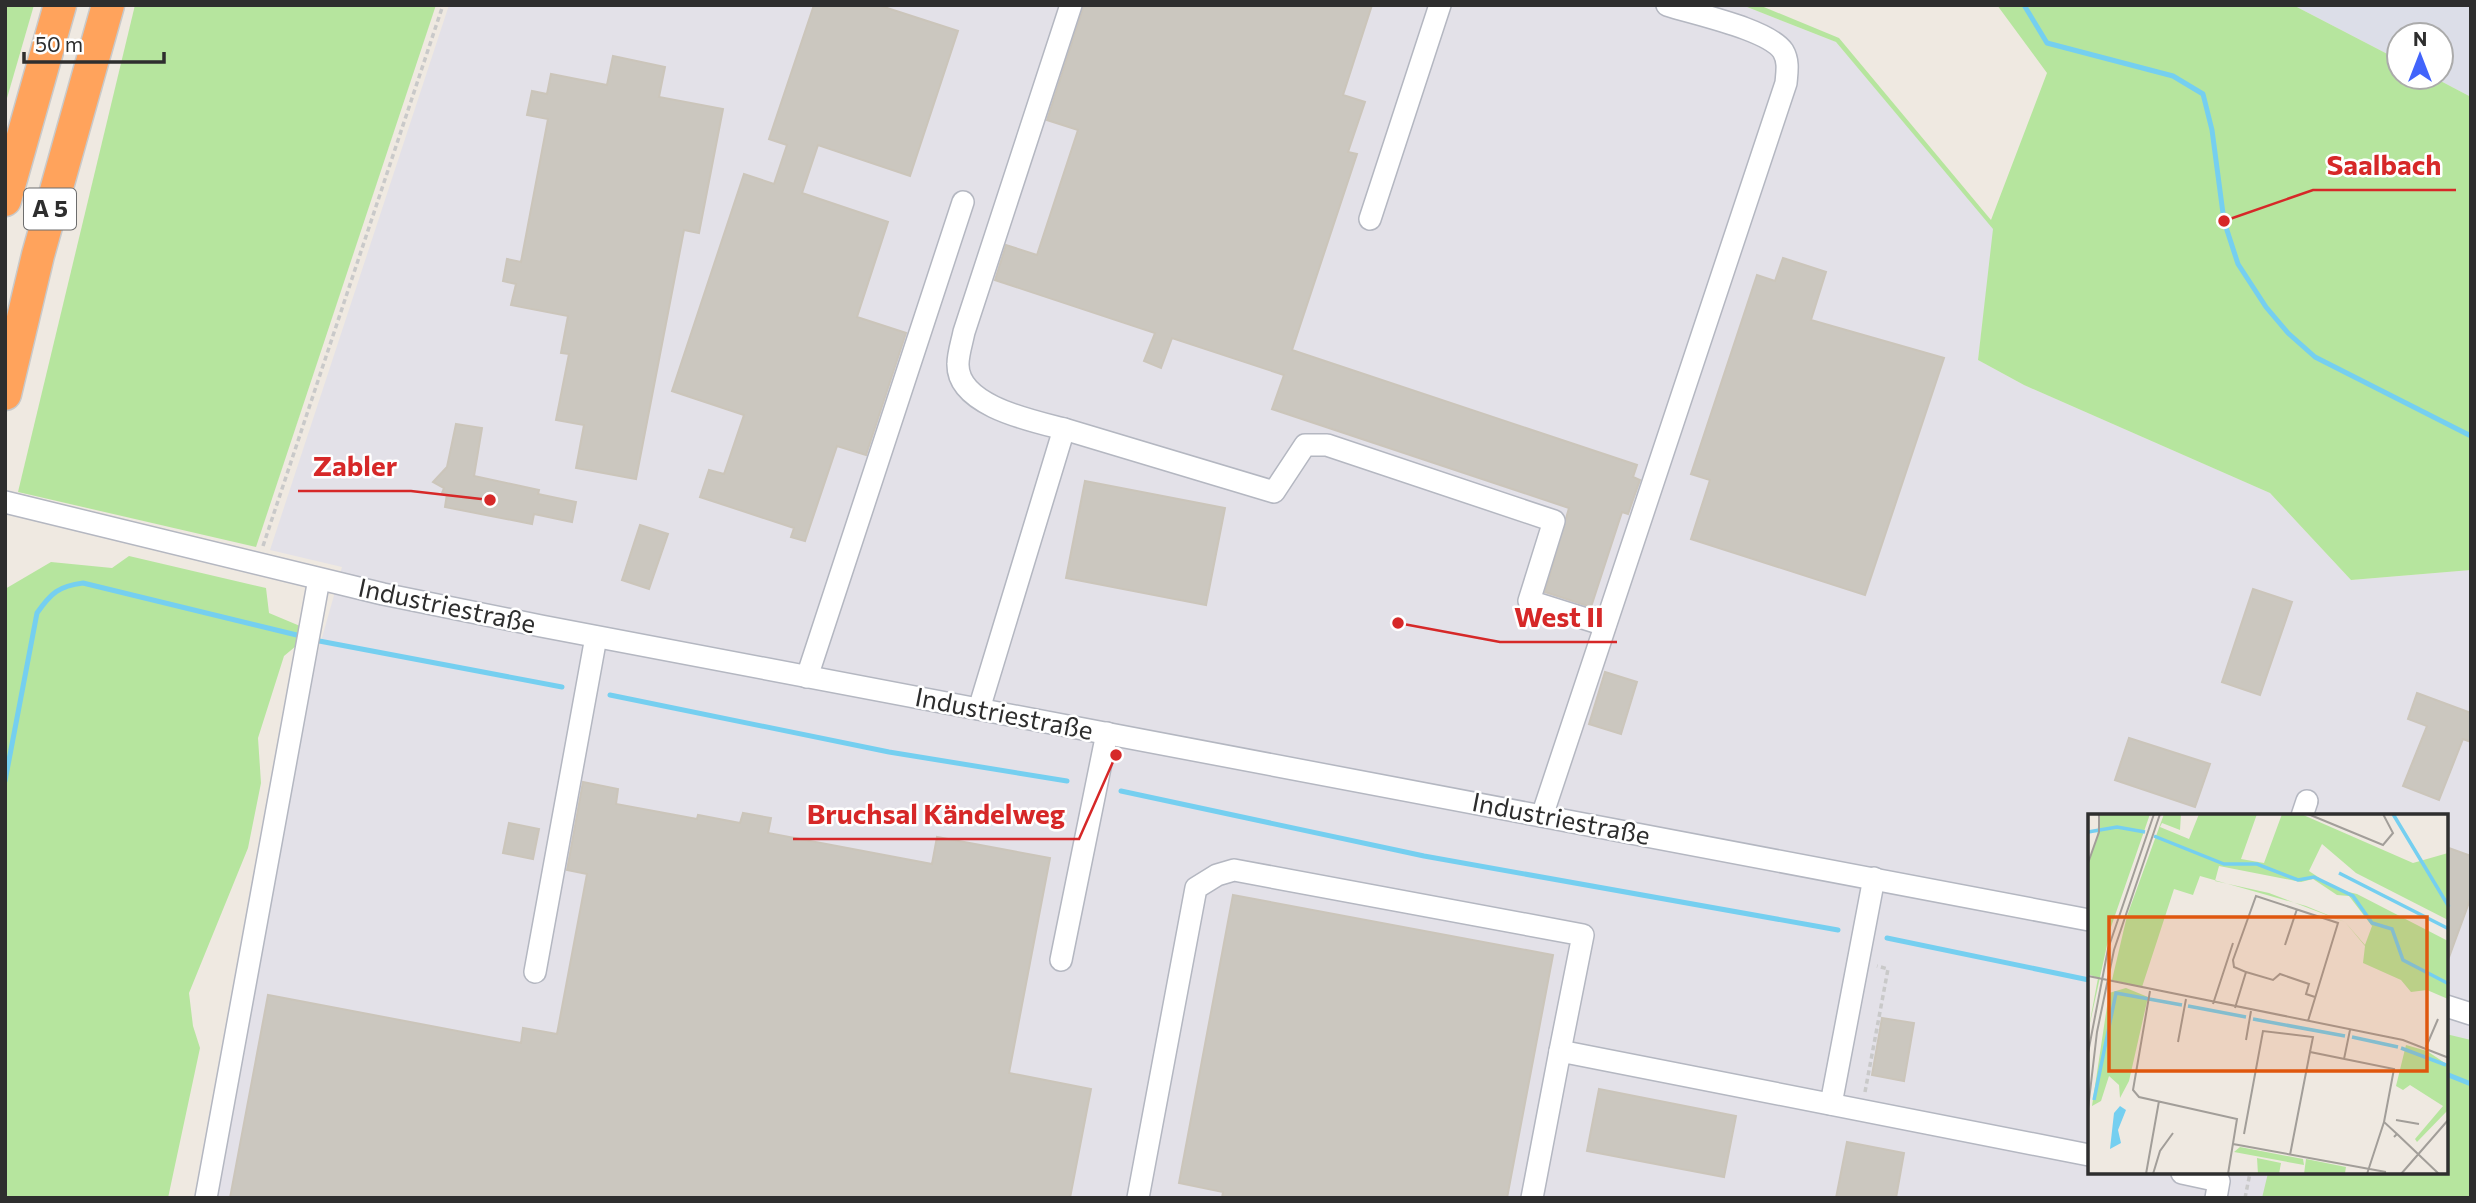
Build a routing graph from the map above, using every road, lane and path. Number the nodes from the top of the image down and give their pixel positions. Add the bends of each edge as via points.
1 (60, 5) edge
2 (108, 5) edge
3 (443, 5) edge
4 (1071, 5) edge
5 (1440, 5) edge
6 (1667, 5) edge
7 (5, 200) edge
8 (964, 202) dead end
9 (1370, 219) dead end
10 (5, 394) edge
11 (1064, 429) junction
12 (5, 502) edge
13 (257, 564) junction
14 (319, 579) junction
15 (1605, 625) junction
16 (596, 637) junction
17 (807, 677) junction
18 (979, 709) junction
19 (1105, 741) junction
20 (1542, 816) junction
21 (1874, 878) junction
22 (2088, 920) edge
23 (1858, 958) junction
24 (1061, 960) dead end
25 (535, 972) dead end
26 (2448, 1007) edge
27 (2471, 1014) edge
28 (1560, 1051) junction
29 (1878, 1095) dead end
30 (1831, 1104) junction
31 (2088, 1155) edge
32 (2191, 1175) edge
33 (2250, 1175) edge
34 (206, 1198) edge
35 (1138, 1198) edge
36 (1532, 1198) edge
37 (2216, 1198) edge
38 (2245, 1198) edge

1 - 7 highway, A 5
2 - 10 highway, A 5 via 38,255
3 - 13 path
4 - 11 street via 964,331 958,367 968,392 1013,416
5 - 9 street
6 - 15 street via 1765,37 1782,50 1788,63 1786,83
8 - 17 street
11 - 15 street via 1274,492 1305,445 1327,445 1554,522 1530,601
11 - 18 street
12 - 13 street, Industriestraße
13 - 14 street, Industriestraße
14 - 16 street, Industriestraße
14 - 34 street
15 - 20 street
16 - 17 street, Industriestraße
16 - 25 street
17 - 18 street, Industriestraße
18 - 19 street, Industriestraße
19 - 20 street, Industriestraße
19 - 24 street
20 - 21 street, Industriestraße
21 - 22 street, Industriestraße
21 - 23 street
23 - 29 path via 1888,969 1865,1093
23 - 30 street
26 - 27 street
28 - 30 street
28 - 35 street via 1583,935 1234,870 1217,875 1196,888
28 - 36 street
30 - 31 street
32 - 37 street via 2219,1181
33 - 38 path

